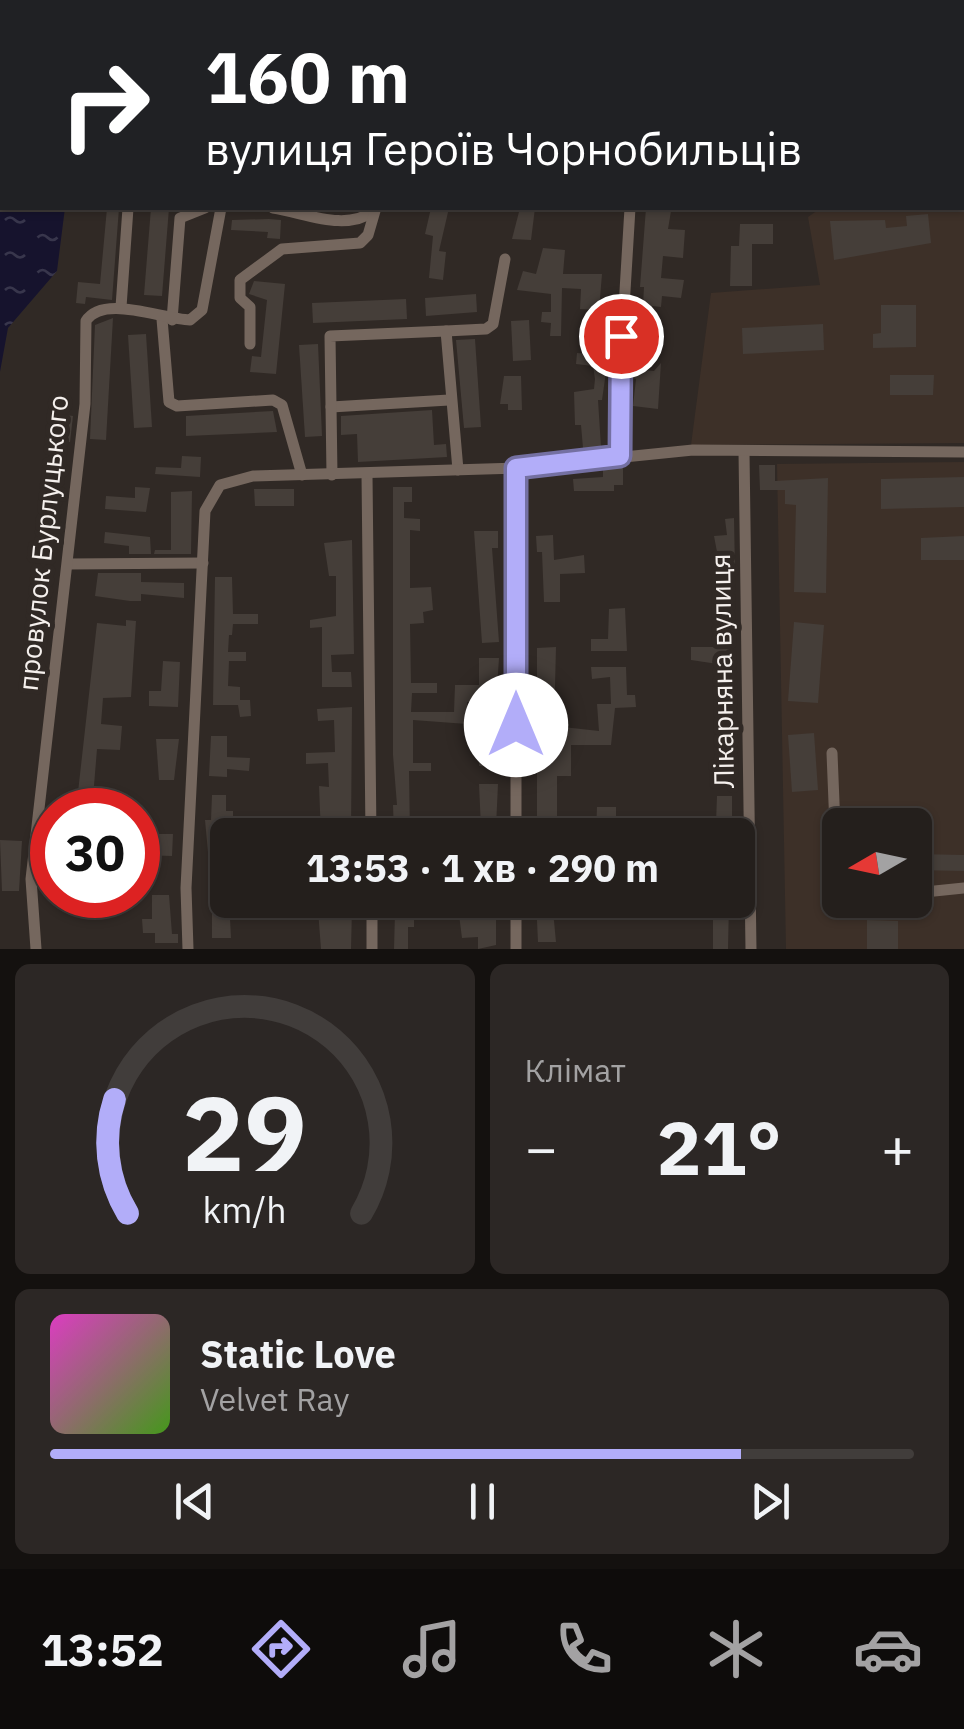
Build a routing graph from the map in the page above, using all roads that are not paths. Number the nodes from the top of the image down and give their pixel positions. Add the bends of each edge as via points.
1 (128, 210) edge
2 (199, 210) edge
3 (222, 210) edge
4 (284, 210) edge
5 (374, 210) edge
6 (375, 210) edge
7 (630, 210) edge
8 (504, 259) dead end
9 (121, 307) junction
10 (167, 320) junction
11 (446, 331) junction
12 (250, 344) dead end
13 (449, 400) junction
14 (331, 406) junction
15 (744, 452) junction
16 (964, 452) edge
17 (620, 456) junction
18 (516, 468) junction
19 (458, 470) junction
20 (302, 475) junction
21 (332, 475) junction
22 (367, 475) junction
23 (202, 563) junction
24 (68, 564) junction
25 (832, 753) dead end
26 (834, 808) edge
27 (371, 818) edge
28 (516, 818) edge
29 (964, 888) edge
30 (932, 891) edge
31 (372, 918) edge
32 (516, 918) edge
33 (36, 949) edge
34 (188, 949) edge
35 (372, 949) edge
36 (516, 949) edge
37 (751, 949) edge

1 - 9 street
2 - 10 street via 180,218
3 - 10 street via 202,310 190,320
4 - 5 street via 343,222 362,220
6 - 12 street via 360,244 282,249 240,280 240,298 250,307
7 - 17 street
8 - 11 street via 493,324
9 - 10 street
9 - 24 street, провулок Бурлуцького via 100,309 86,321 85,404
10 - 20 street via 169,402 282,405
11 - 13 street
11 - 14 street via 330,336
13 - 14 street
13 - 19 street
14 - 21 street
15 - 16 street
15 - 17 street
15 - 37 street, Лікарняна вулиця
17 - 18 street
18 - 19 street
18 - 28 street
19 - 22 street
20 - 21 street
20 - 23 street via 220,484 205,511
21 - 22 street
22 - 27 street
23 - 24 street
23 - 34 street
24 - 33 street, провулок Бурлуцького via 31,879
25 - 26 street
29 - 30 street
31 - 35 street
32 - 36 street

